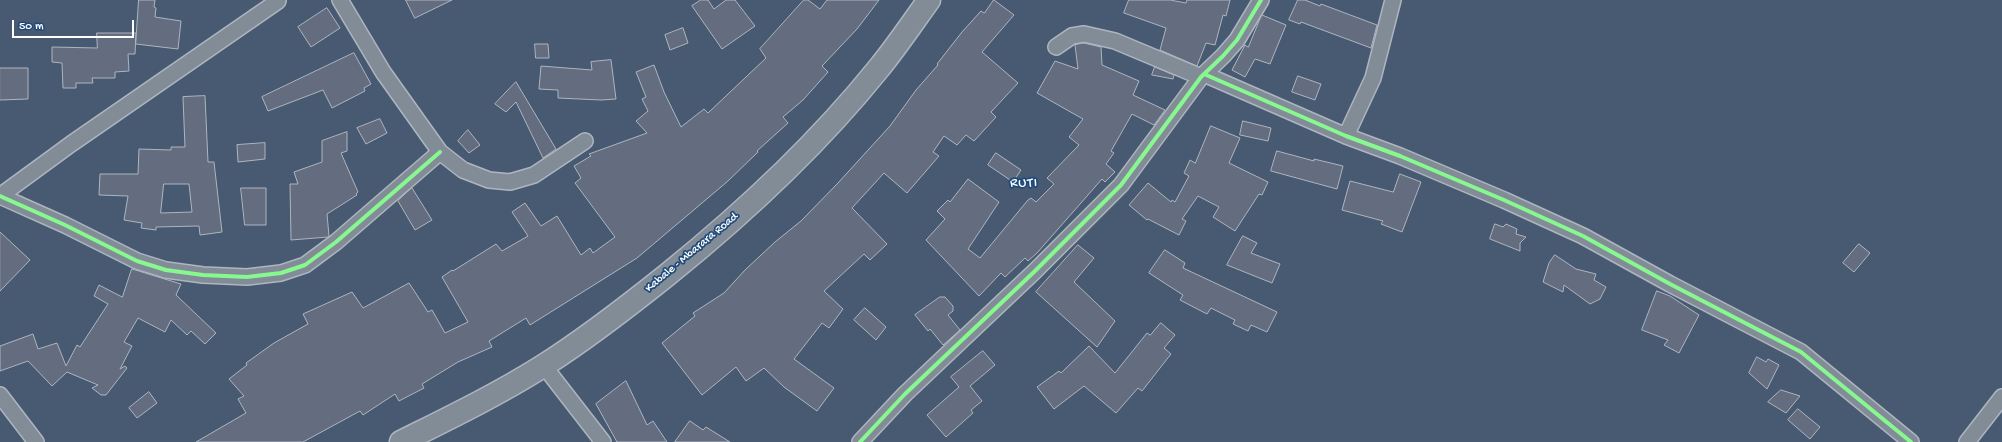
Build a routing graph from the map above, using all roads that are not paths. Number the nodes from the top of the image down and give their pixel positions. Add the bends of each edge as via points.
1 (278, 0) edge
2 (340, 0) edge
3 (929, 0) edge
4 (1261, 0) edge
5 (1393, 0) edge
6 (1056, 47) dead end
7 (1203, 75) junction
8 (1346, 136) junction
9 (585, 141) dead end
10 (440, 152) junction
11 (0, 196) edge
12 (544, 366) junction
13 (0, 395) edge
14 (2002, 397) edge
15 (36, 442) edge
16 (401, 442) edge
17 (603, 442) edge
18 (860, 442) edge
19 (1911, 442) edge
20 (1967, 442) edge

1 - 11 street
2 - 10 street via 383,72
3 - 12 main road, Kabale - Mbarara Road via 880,67 799,158 706,244 629,306
4 - 7 street via 1237,40
5 - 8 street via 1373,78
6 - 7 street via 1072,36 1084,34 1115,41
7 - 8 street
7 - 18 street via 1121,185 1035,271 905,394
8 - 19 street via 1504,200 1583,236 1801,352
9 - 10 street via 534,174 510,182 488,180 463,170
10 - 11 street via 336,242 305,265 281,273 247,277 203,276 166,270 137,261
12 - 16 main road, Kabale - Mbarara Road
12 - 17 street
13 - 15 street
14 - 20 street

